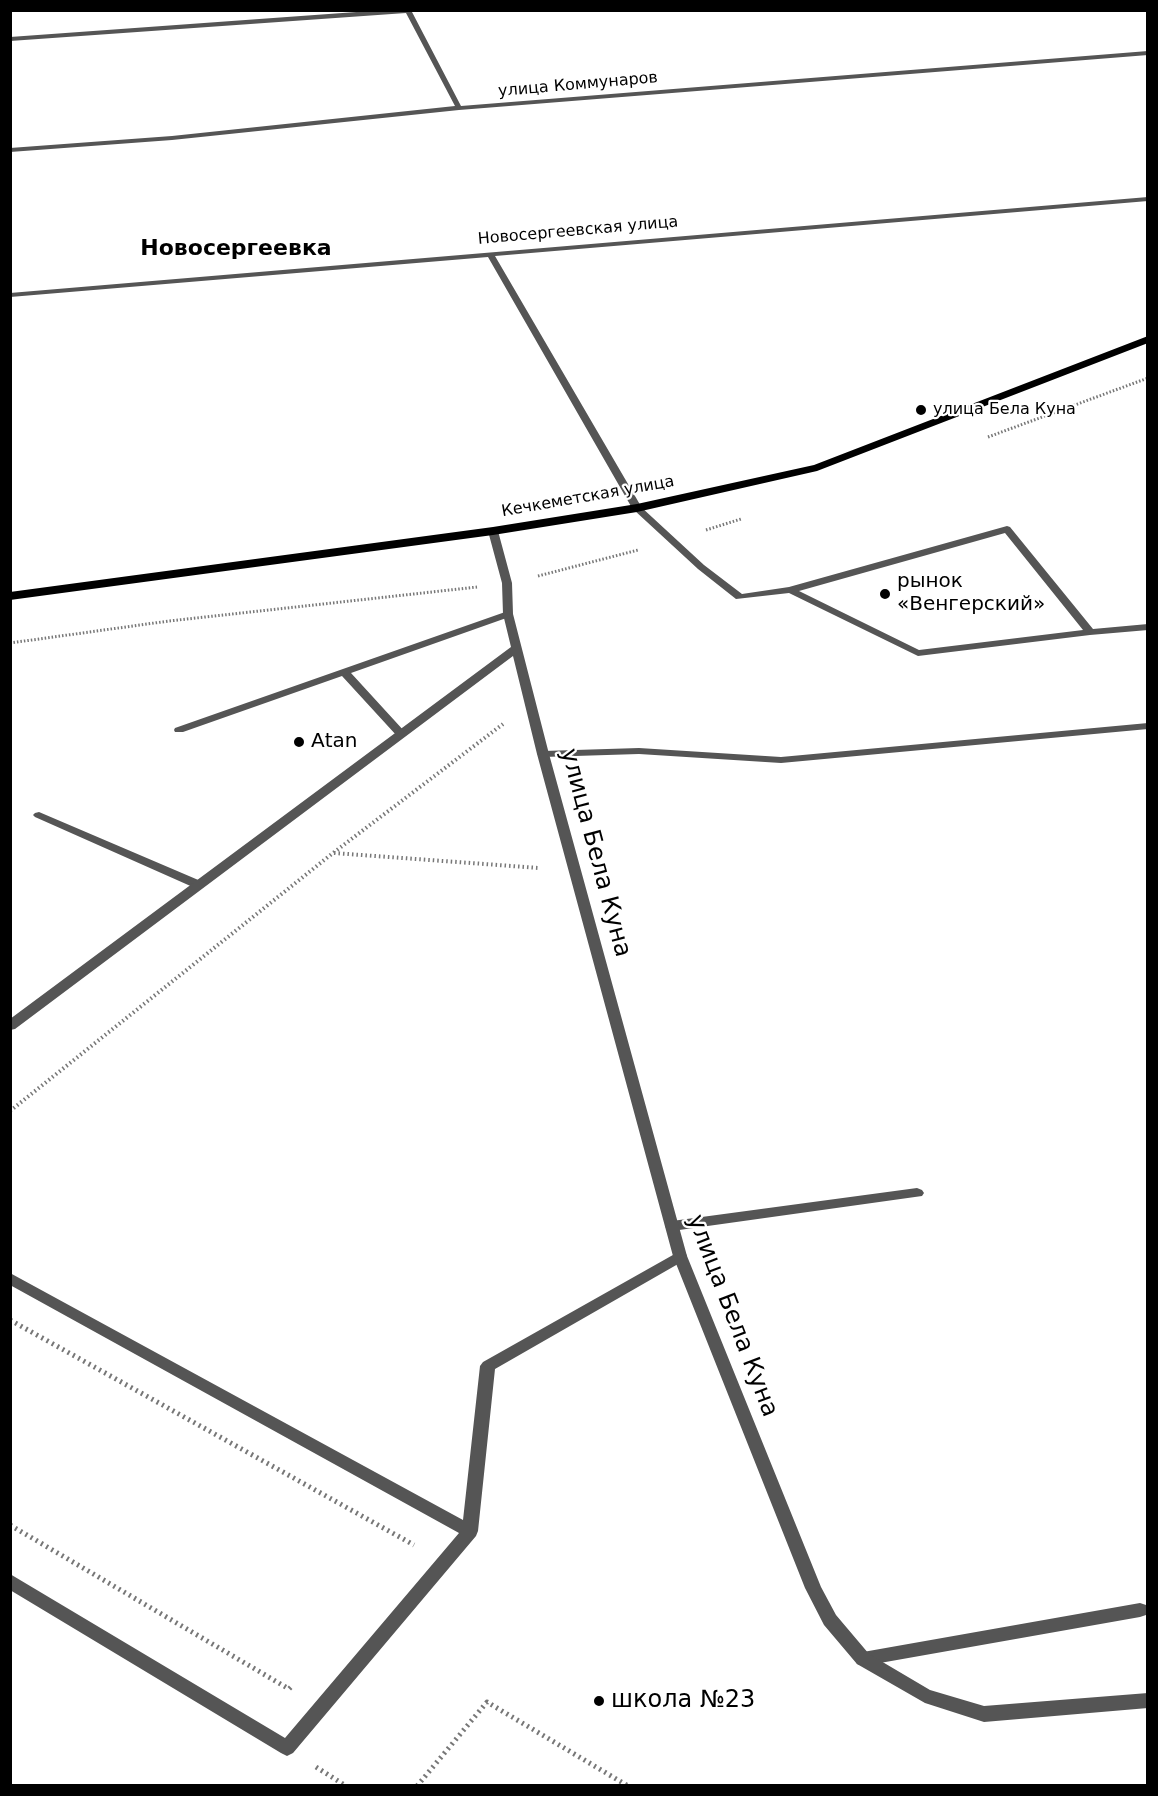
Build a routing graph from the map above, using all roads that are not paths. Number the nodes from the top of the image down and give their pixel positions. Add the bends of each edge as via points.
1 (417, 10) edge
2 (409, 11) edge
3 (10, 39) edge
4 (1148, 53) edge
5 (459, 108) junction
6 (10, 150) edge
7 (1148, 199) edge
8 (490, 254) junction
9 (10, 295) edge
10 (1148, 339) edge
11 (637, 508) junction
12 (493, 531) junction
13 (790, 590) junction
14 (10, 596) edge
15 (508, 614) junction
16 (1148, 627) edge
17 (1090, 632) junction
18 (517, 648) junction
19 (343, 671) junction
20 (1148, 726) edge
21 (179, 730) dead end
22 (401, 734) junction
23 (543, 754) junction
24 (39, 815) dead end
25 (199, 885) junction
26 (10, 1026) edge
27 (917, 1193) dead end
28 (672, 1226) junction
29 (680, 1256) junction
30 (10, 1278) edge
31 (470, 1531) junction
32 (10, 1581) edge
33 (1140, 1610) dead end
34 (863, 1659) junction
35 (1148, 1700) edge

1 - 2 street
2 - 3 street
2 - 5 street
4 - 5 street, улица Коммунаров
5 - 6 street, улица Коммунаров via 172,138
7 - 8 street, Новосергеевская улица
8 - 9 street, Новосергеевская улица
8 - 11 street
10 - 11 main road, Кечкеметская улица via 817,468
11 - 12 main road, Кечкеметская улица
11 - 13 street via 740,597
12 - 14 main road, Кечкеметская улица
12 - 15 street, улица Бела Куна via 507,583
13 - 17 street via 918,653
13 - 17 street via 1007,529
15 - 18 street, улица Бела Куна
15 - 19 street
16 - 17 street
18 - 22 street
18 - 23 street, улица Бела Куна
19 - 21 street
19 - 22 street
20 - 23 street via 781,760 639,751
22 - 25 street
23 - 28 street, улица Бела Куна
24 - 25 street
25 - 26 street
27 - 28 street
28 - 29 street, улица Бела Куна
29 - 31 street via 488,1366
29 - 34 street, улица Бела Куна via 813,1588 830,1620
30 - 31 street
31 - 32 street via 287,1748
33 - 34 street
34 - 35 street, улица Бела Куна via 925,1696 984,1714

